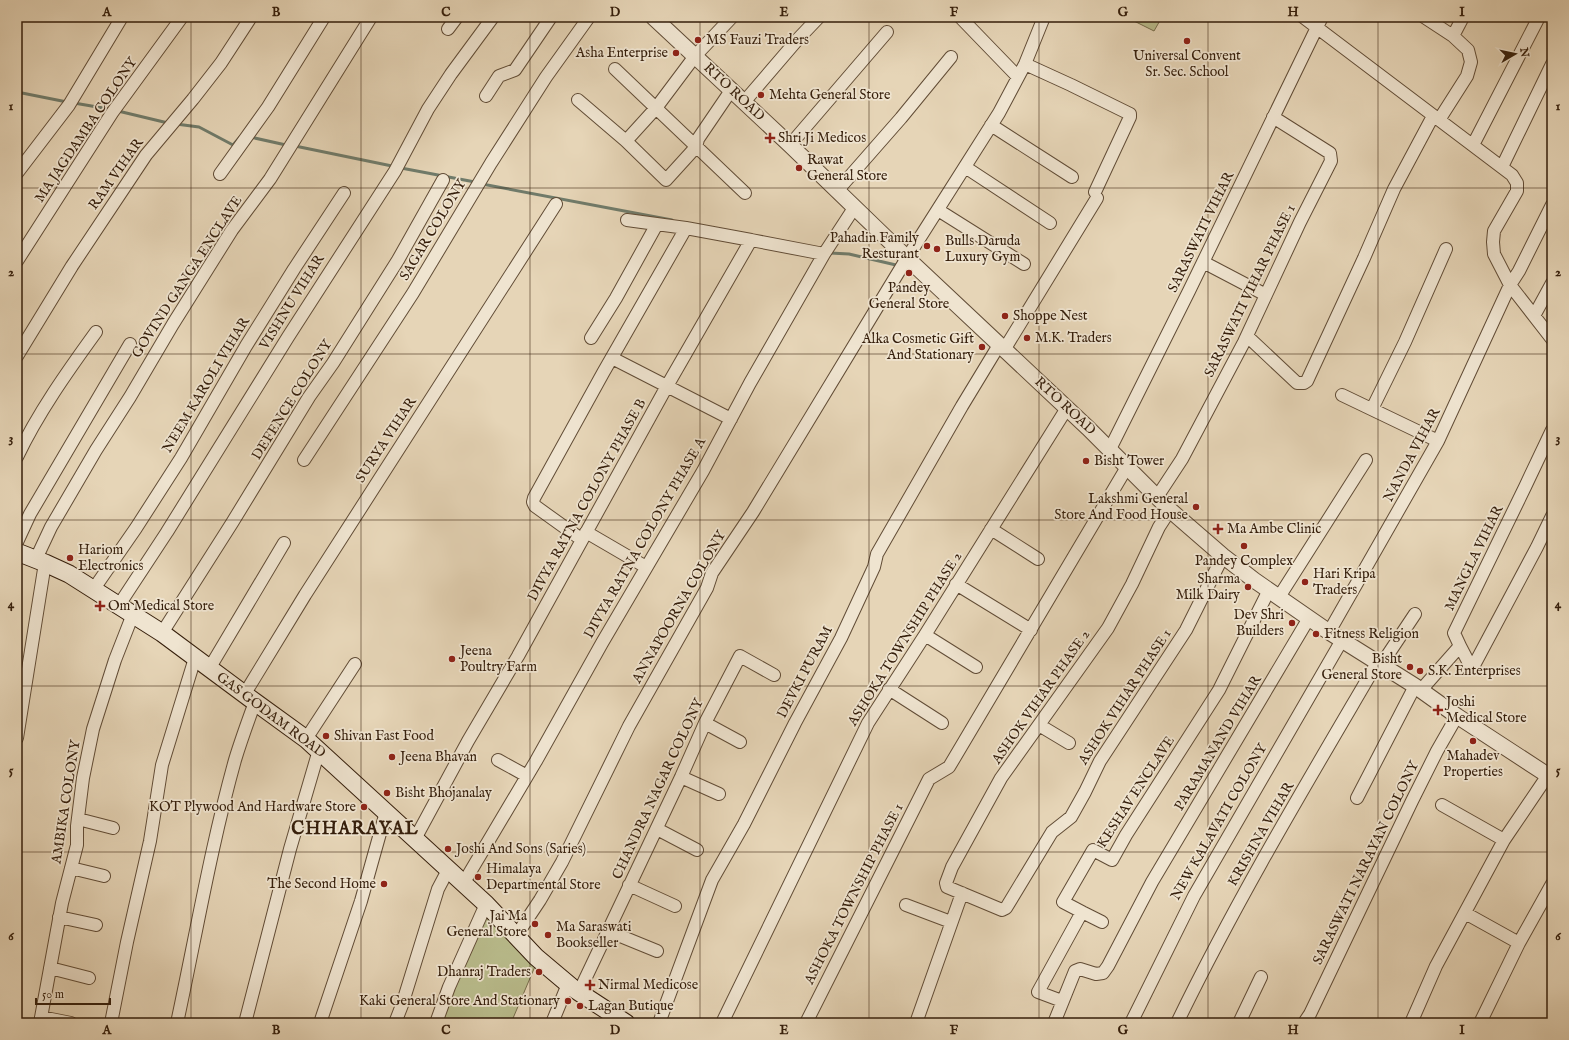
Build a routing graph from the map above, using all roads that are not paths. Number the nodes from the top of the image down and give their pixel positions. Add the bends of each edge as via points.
1 (122, 17) edge
2 (182, 17) edge
3 (251, 17) edge
4 (324, 17) edge
5 (372, 17) edge
6 (457, 17) edge
7 (493, 17) edge
8 (551, 17) edge
9 (589, 17) edge
10 (653, 17) edge
11 (732, 17) edge
12 (819, 17) edge
13 (960, 17) edge
14 (1044, 17) edge
15 (1303, 17) edge
16 (1424, 17) edge
17 (1463, 17) edge
18 (1539, 17) edge
19 (1320, 22) edge
20 (448, 29) dead end
21 (887, 32) dead end
22 (1452, 36) junction
23 (695, 56) junction
24 (951, 57) dead end
25 (1025, 64) junction
26 (1552, 64) edge
27 (615, 69) dead end
28 (1018, 78) junction
29 (732, 89) junction
30 (486, 96) dead end
31 (578, 100) dead end
32 (744, 102) junction
33 (656, 108) junction
34 (1273, 117) junction
35 (1436, 118) junction
36 (991, 125) junction
37 (626, 141) junction
38 (790, 145) junction
39 (1473, 145) junction
40 (696, 147) junction
41 (965, 167) junction
42 (1502, 167) junction
43 (17, 173) edge
44 (220, 174) dead end
45 (1072, 177) dead end
46 (443, 180) dead end
47 (837, 191) junction
48 (745, 193) dead end
49 (344, 194) dead end
50 (556, 204) dead end
51 (1552, 204) edge
52 (854, 208) junction
53 (938, 210) junction
54 (627, 220) dead end
55 (1050, 223) dead end
56 (657, 224) junction
57 (686, 228) junction
58 (751, 240) junction
59 (1446, 248) dead end
60 (824, 254) junction
61 (907, 258) junction
62 (17, 261) edge
63 (1203, 262) junction
64 (1024, 264) dead end
65 (1552, 283) edge
66 (1510, 285) junction
67 (1266, 295) junction
68 (1534, 316) junction
69 (96, 332) dead end
70 (1247, 336) junction
71 (591, 338) dead end
72 (1552, 339) edge
73 (130, 344) dead end
74 (1002, 347) junction
75 (17, 356) edge
76 (612, 358) junction
77 (667, 386) junction
78 (1342, 395) dead end
79 (1067, 408) junction
80 (1372, 409) junction
81 (731, 419) junction
82 (1552, 430) edge
83 (1438, 441) junction
84 (1110, 449) junction
85 (17, 457) edge
86 (304, 460) dead end
87 (1366, 460) dead end
88 (1127, 467) junction
89 (1157, 497) junction
90 (1170, 510) junction
91 (1552, 516) edge
92 (991, 529) junction
93 (584, 535) junction
94 (17, 542) edge
95 (284, 543) dead end
96 (17, 552) edge
97 (1223, 556) junction
98 (1038, 559) dead end
99 (41, 561) junction
100 (646, 567) junction
101 (956, 584) junction
102 (93, 590) junction
103 (1274, 594) junction
104 (119, 605) junction
105 (133, 614) junction
106 (1415, 614) dead end
107 (1309, 618) junction
108 (1031, 630) junction
109 (162, 633) junction
110 (925, 635) junction
111 (1335, 636) junction
112 (1460, 646) junction
113 (195, 658) junction
114 (355, 664) dead end
115 (1379, 664) junction
116 (976, 667) dead end
117 (209, 668) junction
118 (774, 675) dead end
119 (1418, 688) junction
120 (889, 689) junction
121 (250, 698) junction
122 (1458, 716) junction
123 (705, 723) junction
124 (942, 723) dead end
125 (1039, 725) junction
126 (17, 738) edge
127 (740, 742) dead end
128 (1069, 743) dead end
129 (312, 744) junction
130 (498, 760) dead end
131 (527, 776) junction
132 (1550, 776) edge
133 (681, 777) junction
134 (719, 794) dead end
135 (1357, 798) dead end
136 (1442, 805) dead end
137 (386, 812) junction
138 (78, 819) junction
139 (113, 828) dead end
140 (657, 829) junction
141 (415, 839) junction
142 (1504, 840) junction
143 (697, 850) dead end
144 (71, 868) junction
145 (448, 870) junction
146 (104, 876) dead end
147 (463, 884) junction
148 (1552, 884) edge
149 (629, 885) junction
150 (962, 893) junction
151 (486, 904) junction
152 (906, 905) dead end
153 (675, 906) dead end
154 (1082, 912) junction
155 (1465, 913) junction
156 (59, 918) junction
157 (951, 922) junction
158 (1102, 922) dead end
159 (96, 925) dead end
160 (608, 931) junction
161 (516, 936) junction
162 (1519, 943) junction
163 (657, 951) dead end
164 (50, 968) junction
165 (1261, 977) dead end
166 (89, 978) dead end
167 (574, 988) junction
168 (1062, 1001) junction
169 (40, 1020) edge
170 (71, 1023) edge
171 (112, 1023) edge
172 (177, 1023) edge
173 (246, 1023) edge
174 (320, 1023) edge
175 (395, 1023) edge
176 (436, 1023) edge
177 (552, 1023) edge
178 (626, 1023) edge
179 (659, 1023) edge
180 (722, 1023) edge
181 (806, 1023) edge
182 (916, 1023) edge
183 (1054, 1023) edge
184 (1131, 1023) edge
185 (1177, 1023) edge
186 (1239, 1023) edge
187 (1304, 1023) edge
188 (1411, 1023) edge
189 (1480, 1023) edge

1 - 43 street via 69,105
2 - 62 street, MA JAGDAMBA COLONY via 112,113
3 - 75 street, RAM VIHAR via 221,63 146,155 72,266
4 - 44 street via 268,107
5 - 99 street, GOVIND GANGA ENCLAVE via 270,179 232,230 173,324 51,527
6 - 20 street
7 - 104 street, VISHNU VIHAR via 428,110 395,171
8 - 30 street via 514,70 499,76
9 - 86 street, SAGAR COLONY via 546,77 413,293
10 - 23 street, RTO ROAD
11 - 23 street
12 - 32 street
13 - 28 street
14 - 25 street, ANNAPOORNA COLONY
15 - 19 street
16 - 22 street
17 - 22 street
18 - 39 street
19 - 34 street, SARASWATI VIHAR
19 - 35 street
21 - 38 street
22 - 35 street via 1468,50 1472,62 1466,76
23 - 29 street, RTO ROAD
23 - 33 street
24 - 47 street
25 - 28 street, ANNAPOORNA COLONY
25 - 74 street, DEVKI PURAM via 1130,114 1130,117 1096,195
26 - 42 street
27 - 33 street
28 - 36 street, ANNAPOORNA COLONY
29 - 32 street, RTO ROAD
29 - 40 street via 698,138
31 - 37 street
32 - 38 street, RTO ROAD
33 - 37 street
33 - 40 street
34 - 63 street, SARASWATI VIHAR
34 - 67 street, SARASWATI VIHAR PHASE 1 via 1330,153 1331,161
35 - 39 street
35 - 70 street via 1394,189 1307,381 1297,382
36 - 41 street, ANNAPOORNA COLONY
36 - 45 street
37 - 40 street via 666,180
38 - 47 street, RTO ROAD
39 - 42 street
40 - 48 street
41 - 53 street, ANNAPOORNA COLONY
41 - 55 street
42 - 66 street via 1517,182 1517,191 1494,231 1493,242 1494,254
46 - 109 street, DEFENCE COLONY via 398,260
47 - 52 street, RTO ROAD
49 - 102 street, NEEM KAROLI VIHAR via 246,346 181,458
50 - 121 street, SURYA VIHAR via 305,595
51 - 66 street, NANDA VIHAR via 1520,271
52 - 60 street, DIVYA RATNA COLONY PHASE A
52 - 61 street, RTO ROAD
53 - 61 street, ANNAPOORNA COLONY
53 - 64 street
54 - 56 street
56 - 57 street
56 - 71 street
57 - 58 street
57 - 76 street
58 - 60 street
58 - 77 street, DIVYA RATNA COLONY PHASE B
59 - 80 street via 1405,342
60 - 81 street, DIVYA RATNA COLONY PHASE A
61 - 74 street, RTO ROAD
61 - 161 street, ANNAPOORNA COLONY via 753,512 712,573 698,605 629,726 562,862
63 - 67 street
63 - 84 street, SARASWATI VIHAR
65 - 68 street
66 - 68 street
66 - 83 street, NANDA VIHAR
67 - 70 street, SARASWATI VIHAR PHASE 1
68 - 72 street
69 - 85 street via 62,379
70 - 89 street, SARASWATI VIHAR PHASE 1 via 1182,459
73 - 94 street via 30,514
74 - 79 street, RTO ROAD
74 - 179 street, DEVKI PURAM via 962,406 878,554 841,638 712,880
76 - 77 street
76 - 93 street via 533,502 542,512
77 - 81 street
77 - 93 street, DIVYA RATNA COLONY PHASE B
78 - 80 street
79 - 84 street, RTO ROAD
79 - 92 street, ASHOKA TOWNSHIP PHASE 2
80 - 83 street
81 - 100 street, DIVYA RATNA COLONY PHASE A
82 - 112 street, MANGLA VIHAR via 1454,633
83 - 111 street, NANDA VIHAR
84 - 88 street, RTO ROAD
87 - 103 street
88 - 89 street, RTO ROAD
88 - 108 street
89 - 90 street, RTO ROAD
90 - 97 street, RTO ROAD
90 - 125 street, ASHOK VIHAR PHASE 2 via 1108,628
91 - 112 street via 1472,669
92 - 98 street
92 - 101 street, ASHOKA TOWNSHIP PHASE 2
93 - 100 street
93 - 141 street, DIVYA RATNA COLONY PHASE B
95 - 117 street
96 - 99 main road, GAS GODAM ROAD
97 - 103 street, RTO ROAD
97 - 150 street, ASHOK VIHAR PHASE 1 via 1186,630 1100,761 1071,817 1052,832 1006,908 1002,910
99 - 102 main road, GAS GODAM ROAD via 69,574
99 - 126 street, GOVIND GANGA ENCLAVE
100 - 131 street, DIVYA RATNA COLONY PHASE A
101 - 108 street
101 - 110 street, ASHOKA TOWNSHIP PHASE 2
102 - 104 main road, GAS GODAM ROAD
103 - 107 street, RTO ROAD
103 - 154 street, KESHAV ENCLAVE via 1219,690 1112,860 1093,850 1089,856 1063,902
104 - 105 main road, GAS GODAM ROAD
105 - 109 main road, GAS GODAM ROAD
105 - 138 street, AMBIKA COLONY via 93,728
106 - 115 street, KRISHNA VIHAR
107 - 111 street, RTO ROAD
107 - 168 street, PARAMANAND VIHAR via 1152,882 1108,966 1103,973 1096,974 1080,969 1075,971
108 - 181 street, ASHOKA TOWNSHIP PHASE 1 via 949,767 928,779
109 - 113 main road, GAS GODAM ROAD
110 - 116 street
110 - 120 street, ASHOKA TOWNSHIP PHASE 2
111 - 115 street, RTO ROAD
111 - 184 street, NEW KALAVATI COLONY via 1194,896
112 - 119 street
113 - 117 main road, GAS GODAM ROAD
113 - 171 street via 162,765 150,841
114 - 129 street
115 - 119 street, RTO ROAD
115 - 185 street, KRISHNA VIHAR via 1247,889
117 - 121 main road, GAS GODAM ROAD
118 - 123 street, CHANDRA NAGAR COLONY via 740,656
119 - 122 street, RTO ROAD
119 - 135 street
120 - 124 street
120 - 180 street, ASHOKA TOWNSHIP PHASE 2 via 868,723
121 - 129 main road, GAS GODAM ROAD
121 - 172 street, SURYA VIHAR via 212,854
122 - 132 street, RTO ROAD
122 - 187 street, SARASWATI NARAYAN COLONY via 1437,751
123 - 127 street
123 - 133 street, CHANDRA NAGAR COLONY
125 - 128 street
125 - 150 street, ASHOK VIHAR PHASE 2 via 1001,778 952,867 945,885
129 - 137 main road, GAS GODAM ROAD
129 - 173 street via 290,848
130 - 131 street
131 - 147 street, DIVYA RATNA COLONY PHASE A
132 - 142 street
133 - 134 street
133 - 140 street, CHANDRA NAGAR COLONY
136 - 142 street
137 - 141 main road, GAS GODAM ROAD
137 - 174 street via 361,901
138 - 139 street
138 - 144 street, AMBIKA COLONY via 77,845
140 - 143 street
140 - 149 street, CHANDRA NAGAR COLONY
141 - 145 main road, GAS GODAM ROAD
142 - 155 street
144 - 146 street
144 - 156 street, AMBIKA COLONY
145 - 147 main road, GAS GODAM ROAD
145 - 175 street via 438,889
147 - 151 main road, GAS GODAM ROAD
148 - 162 street
149 - 153 street
149 - 160 street, CHANDRA NAGAR COLONY
150 - 157 street
151 - 161 main road, GAS GODAM ROAD
151 - 176 street
152 - 157 street
154 - 158 street
154 - 168 street via 1039,990 1039,993
155 - 162 street
155 - 188 street via 1436,966
156 - 159 street
156 - 164 street, AMBIKA COLONY
157 - 182 street
160 - 163 street
160 - 167 street, CHANDRA NAGAR COLONY
161 - 167 main road, GAS GODAM ROAD via 536,957
162 - 189 street
164 - 166 street
164 - 169 street, AMBIKA COLONY
165 - 186 street
167 - 177 street, CHANDRA NAGAR COLONY
167 - 178 main road, GAS GODAM ROAD
168 - 183 street
169 - 170 street

